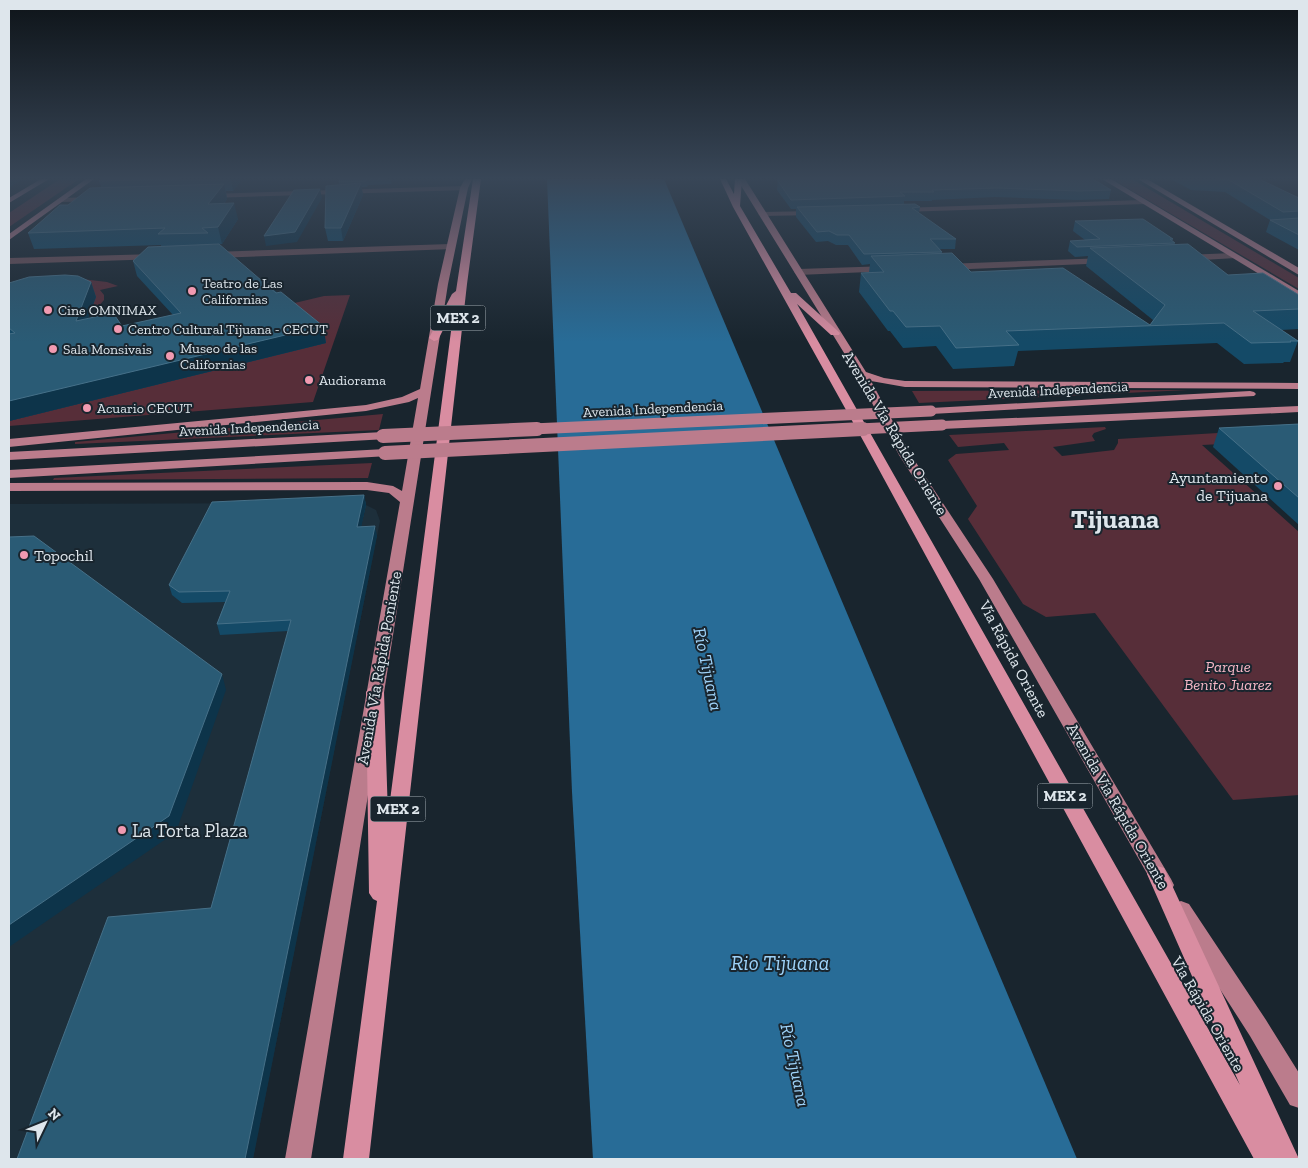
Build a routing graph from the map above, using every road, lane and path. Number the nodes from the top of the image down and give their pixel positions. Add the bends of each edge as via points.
1 (453, 234) edge
2 (469, 234) edge
3 (752, 234) edge
4 (774, 234) edge
5 (1195, 234) edge
6 (1234, 234) edge
7 (450, 247) junction
8 (207, 255) edge
9 (170, 256) edge
10 (1233, 256) junction
11 (1175, 258) edge
12 (1119, 260) edge
13 (9, 261) edge
14 (936, 267) edge
15 (903, 268) edge
16 (798, 272) junction
17 (1299, 272) edge
18 (462, 284) junction
19 (782, 284) junction
20 (1299, 295) edge
21 (834, 333) junction
22 (434, 338) junction
23 (862, 374) junction
24 (1299, 386) edge
25 (426, 390) junction
26 (1299, 391) edge
27 (1299, 409) edge
28 (9, 443) edge
29 (9, 456) edge
30 (9, 474) edge
31 (9, 487) edge
32 (408, 501) junction
33 (375, 692) junction
34 (1156, 874) junction
35 (381, 944) junction
36 (1299, 1096) edge
37 (298, 1159) edge
38 (356, 1159) edge
39 (1268, 1159) edge
40 (1286, 1159) edge

1 - 7 main road, Avenida Vía Rápida Poniente
2 - 18 highway, MEX 2
3 - 19 highway, Vía Rápida Oriente / MEX 2
4 - 16 main road, Avenida Vía Rápida Oriente
5 - 10 main road
6 - 17 main road
7 - 8 street
7 - 22 main road, Avenida Vía Rápida Poniente
9 - 13 street
10 - 11 street
10 - 20 main road
12 - 14 street
15 - 16 street
16 - 21 main road, Avenida Vía Rápida Oriente
18 - 22 highway
18 - 35 highway, Avenida Vía Rápida Poniente / MEX 2
19 - 21 highway
19 - 39 highway, Vía Rápida Oriente / MEX 2 via 918,524 1137,929
21 - 23 main road, Avenida Vía Rápida Oriente
22 - 25 main road, Avenida Vía Rápida Poniente
23 - 24 main road via 905,384
23 - 34 main road, Avenida Vía Rápida Oriente via 905,455 986,579
25 - 28 main road via 405,400 366,408
25 - 32 main road, Avenida Vía Rápida Poniente
26 - 29 main road, Avenida Independencia, bridge
27 - 30 main road, Avenida Independencia, bridge
31 - 32 main road via 367,486 393,490
32 - 33 main road, Avenida Vía Rápida Poniente
33 - 35 highway
33 - 37 main road, Avenida Vía Rápida Poniente
34 - 36 main road, Avenida Vía Rápida Oriente
34 - 40 highway
35 - 38 highway, Avenida Vía Rápida Poniente / MEX 2

